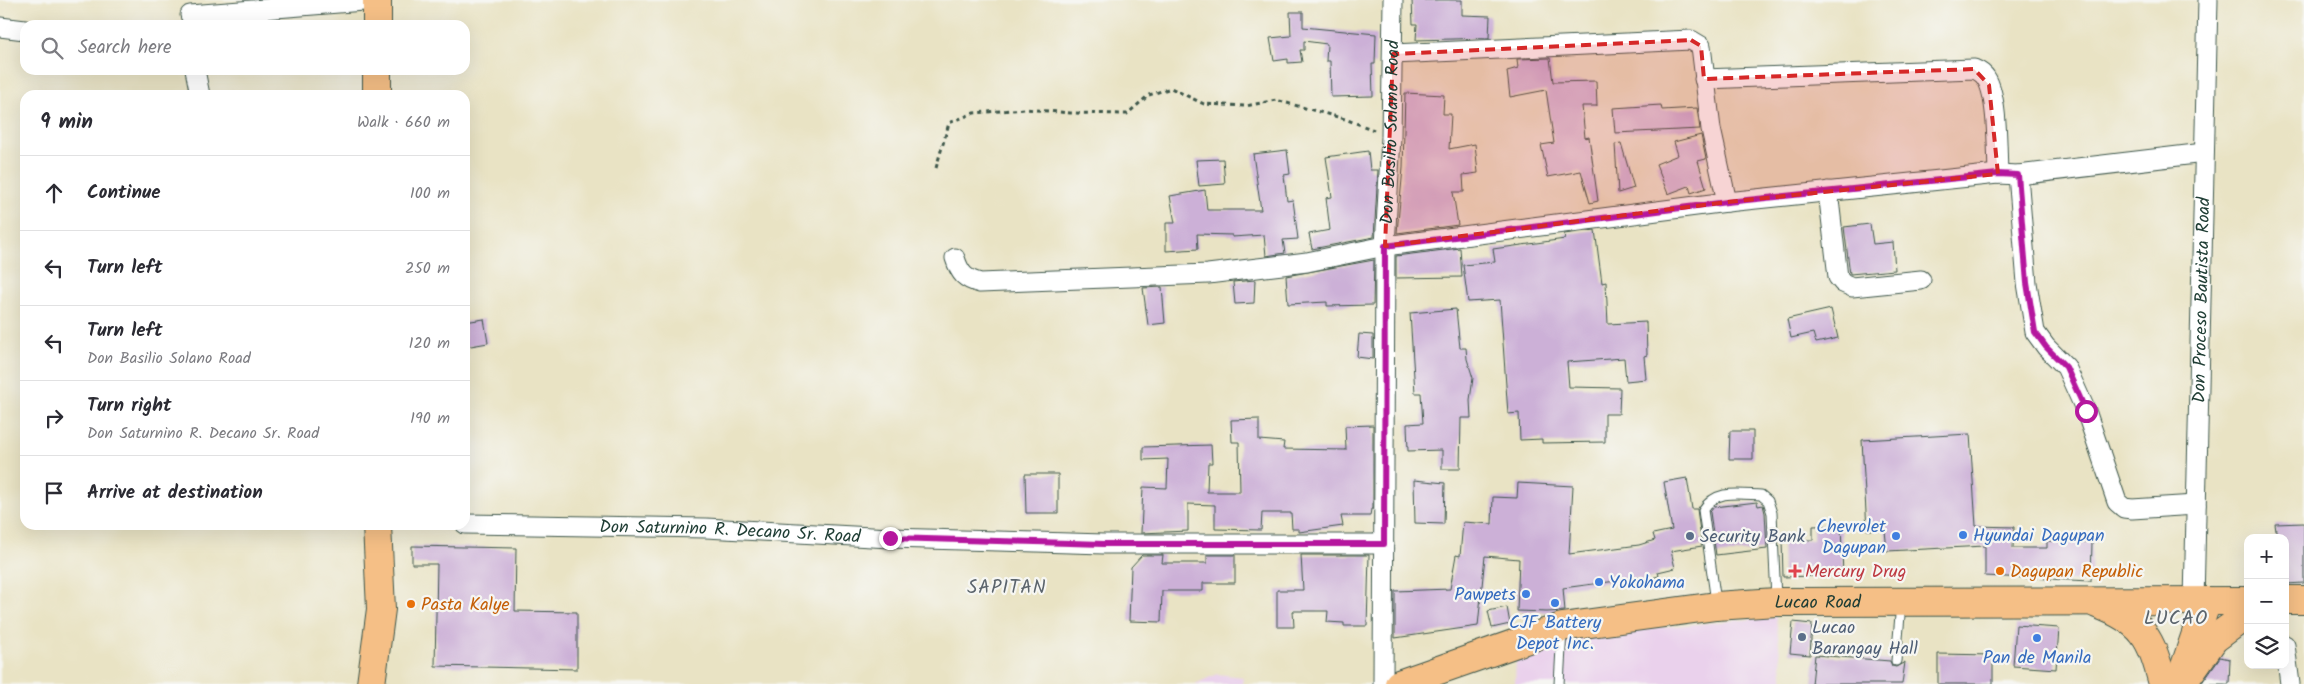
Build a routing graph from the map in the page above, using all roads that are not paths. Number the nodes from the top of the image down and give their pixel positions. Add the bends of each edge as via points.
1 (376, 0) edge
2 (1393, 0) edge
3 (2208, 0) edge
4 (190, 13) edge
5 (377, 20) edge
6 (0, 28) edge
7 (20, 30) edge
8 (1393, 54) junction
9 (196, 75) edge
10 (377, 75) edge
11 (1704, 78) junction
12 (199, 90) edge
13 (377, 90) edge
14 (2204, 153) junction
15 (1998, 174) junction
16 (2018, 175) junction
17 (1828, 192) junction
18 (1727, 202) junction
19 (1385, 246) junction
20 (955, 258) dead end
21 (1920, 280) dead end
22 (2196, 505) junction
23 (470, 524) edge
24 (377, 530) edge
25 (1384, 544) junction
26 (2089, 600) junction
27 (2289, 600) edge
28 (2304, 600) edge
29 (2196, 601) junction
30 (2244, 601) edge
31 (1776, 602) junction
32 (1901, 602) junction
33 (1716, 606) junction
34 (2244, 617) edge
35 (1562, 627) junction
36 (1896, 661) dead end
37 (2288, 669) edge
38 (371, 684) edge
39 (1383, 684) edge
40 (1399, 684) edge
41 (1559, 684) edge
42 (2164, 684) edge
43 (2180, 684) edge
44 (2290, 684) edge

1 - 4 street
1 - 5 highway
2 - 8 street, Don Basilio Solano Road
3 - 14 street, Don Proceso Bautista Road
6 - 7 street
8 - 11 street via 1691,40 1701,46
8 - 19 street, Don Basilio Solano Road
9 - 12 street
10 - 13 highway
11 - 15 street via 1974,69 1982,72 1989,85 1996,122
11 - 18 street via 1710,129
14 - 16 street
14 - 22 street, Don Proceso Bautista Road
15 - 16 street
15 - 17 street
16 - 22 street via 2027,283 2035,332 2066,367 2086,411 2114,498 2120,506 2132,510
17 - 18 street
17 - 21 street via 1838,277 1843,283 1852,287
18 - 19 street
19 - 20 street via 1307,262 1208,274 1020,282 970,281 959,270
19 - 25 street, Don Basilio Solano Road
22 - 29 street, Don Proceso Bautista Road
23 - 25 street, Don Saturnino R. Decano Sr. Road via 706,528 890,538 1104,544
24 - 38 highway via 381,609
25 - 39 street, Don Basilio Solano Road
26 - 29 highway, Lucao Road
26 - 32 highway, Lucao Road
26 - 42 highway via 2127,617 2146,635
27 - 28 highway
29 - 30 highway, Lucao Road
29 - 42 highway
29 - 43 highway
31 - 32 highway, Lucao Road
31 - 33 highway, Lucao Road
31 - 33 lane via 1772,513 1768,500 1761,495 1719,494 1708,501 1703,510
32 - 36 lane
33 - 35 highway, Lucao Road
34 - 43 highway via 2214,639
35 - 40 highway, Lucao Road
35 - 41 lane
37 - 44 street

